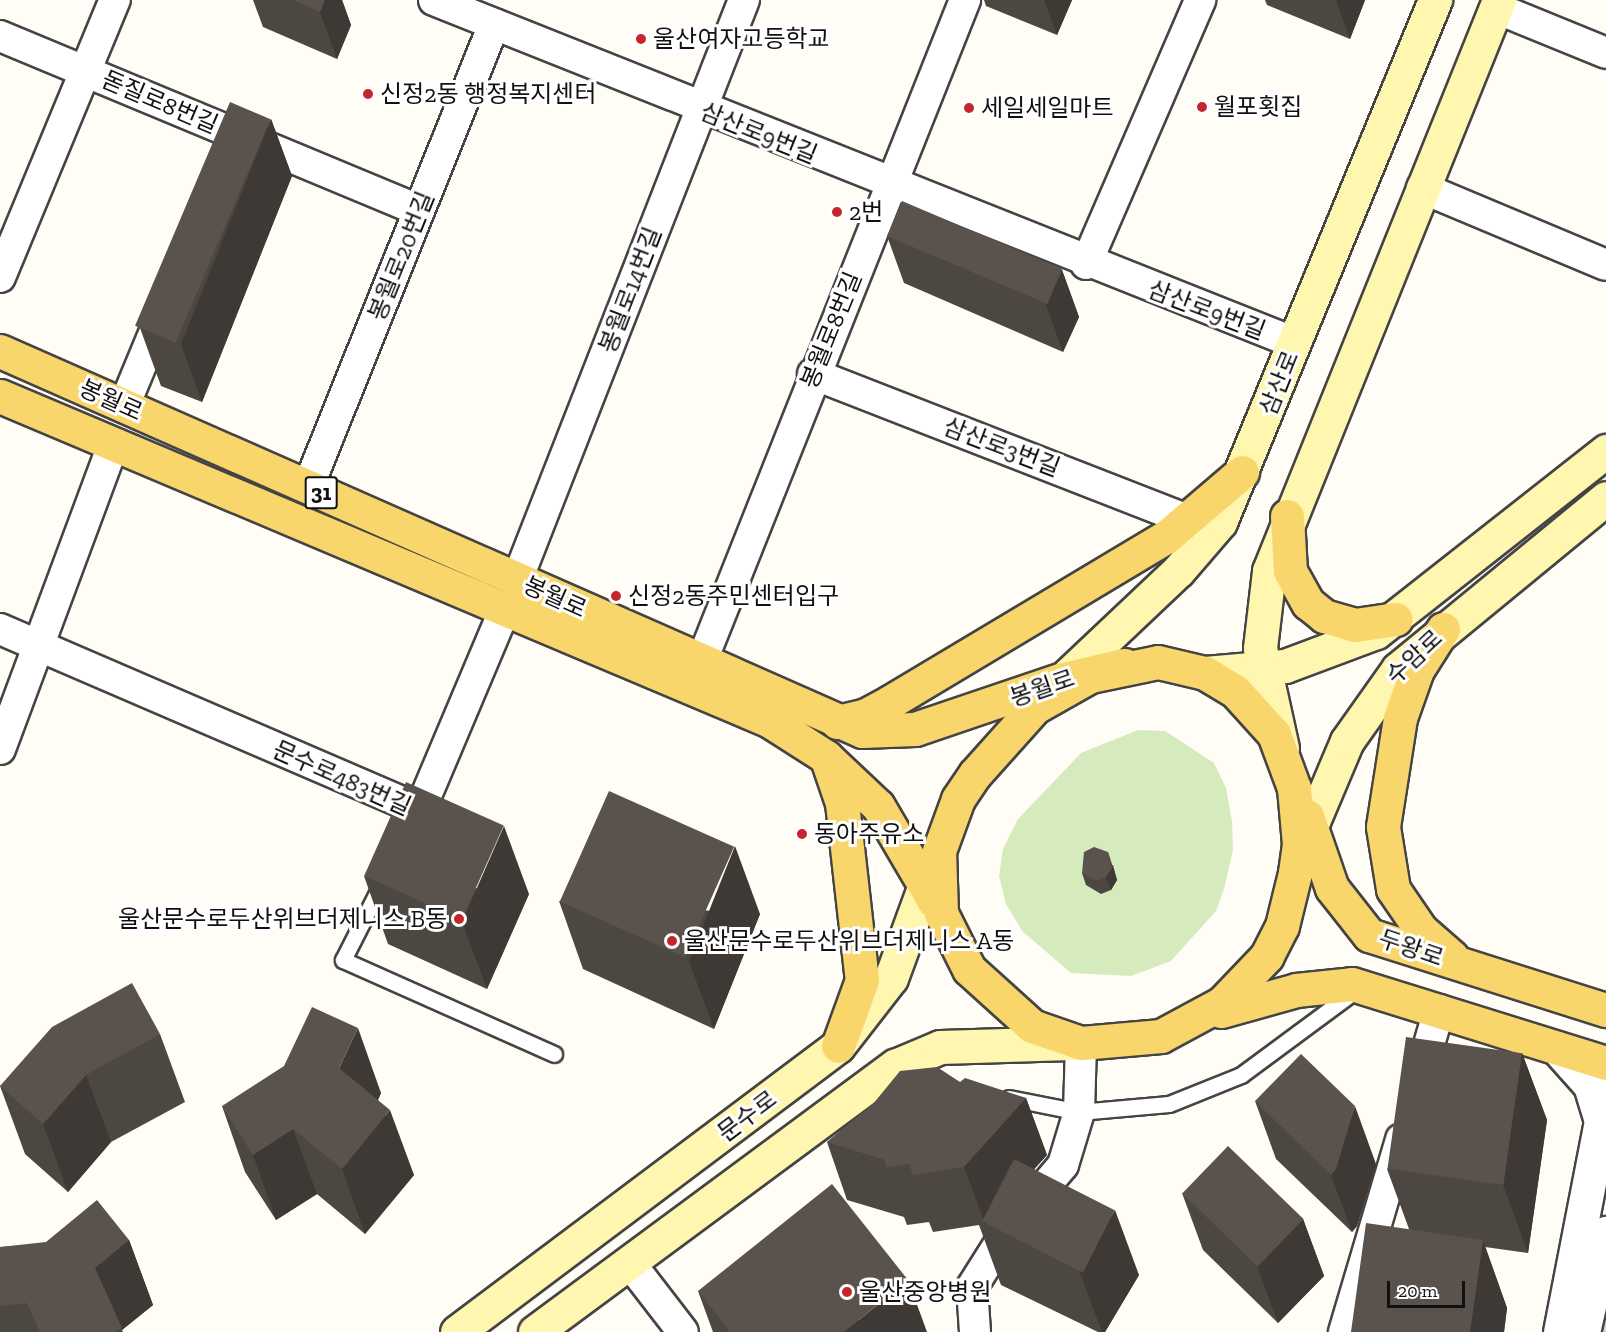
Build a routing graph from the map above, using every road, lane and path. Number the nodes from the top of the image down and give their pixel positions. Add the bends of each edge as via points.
1 (114, 0) edge
2 (434, 0) edge
3 (744, 0) edge
4 (965, 0) edge
5 (1200, 0) edge
6 (1435, 0) edge
7 (1497, 4) edge
8 (494, 24) junction
9 (0, 36) edge
10 (1606, 53) edge
11 (85, 71) junction
12 (700, 108) junction
13 (238, 135) junction
14 (225, 167) edge
15 (890, 186) junction
16 (1422, 188) junction
17 (419, 210) junction
18 (1086, 264) junction
19 (1606, 265) edge
20 (0, 277) edge
21 (174, 286) edge
22 (1295, 344) junction
23 (0, 351) edge
24 (813, 374) junction
25 (0, 396) edge
26 (124, 406) junction
27 (113, 445) junction
28 (1606, 451) edge
29 (1242, 472) junction
30 (308, 487) junction
31 (1606, 498) edge
32 (1287, 516) junction
33 (1190, 521) junction
34 (518, 580) junction
35 (504, 610) junction
36 (1396, 619) junction
37 (0, 628) edge
38 (1443, 629) junction
39 (40, 646) junction
40 (701, 663) junction
41 (1124, 665) junction
42 (1262, 670) junction
43 (1206, 673) junction
44 (1063, 679) junction
45 (738, 694) junction
46 (1035, 707) junction
47 (837, 722) junction
48 (0, 749) edge
49 (826, 757) junction
50 (1286, 759) junction
51 (1310, 825) junction
52 (945, 827) junction
53 (389, 870) edge
54 (1295, 873) junction
55 (926, 884) junction
56 (941, 913) junction
57 (1468, 968) junction
58 (1373, 989) junction
59 (1439, 1010) junction
60 (1606, 1010) edge
61 (1194, 1023) junction
62 (1081, 1043) junction
63 (838, 1046) junction
64 (1557, 1048) junction
65 (554, 1054) dead end
66 (1606, 1063) edge
67 (921, 1075) edge
68 (864, 1086) junction
69 (988, 1090) edge
70 (1079, 1112) junction
71 (1604, 1121) edge
72 (1606, 1233) edge
73 (629, 1262) junction
74 (457, 1332) edge
75 (535, 1332) edge
76 (683, 1332) edge
77 (975, 1332) edge
78 (1344, 1332) edge
79 (1560, 1332) edge
80 (1582, 1332) edge

1 - 11 street
2 - 8 street, 삼산로9번길
3 - 12 street, 봉월로14번길
4 - 15 street, 봉월로8번길
5 - 18 street
6 - 22 main road, 삼산로
7 - 10 street
7 - 16 main road
8 - 12 street, 삼산로9번길
8 - 17 street, 봉월로20번길
9 - 11 street, 돋질로8번길
11 - 13 street, 돋질로8번길
11 - 20 street
12 - 15 street, 삼산로9번길
12 - 34 street, 봉월로14번길
13 - 14 street
13 - 17 street, 돋질로8번길
15 - 18 street, 삼산로9번길
15 - 24 street, 봉월로8번길
16 - 19 street
16 - 32 main road
17 - 30 street, 봉월로20번길
18 - 22 street, 삼산로9번길
21 - 26 street
22 - 29 main road, 삼산로
23 - 26 main road, 봉월로 / 31
24 - 33 street, 삼산로3번길
24 - 40 street, 봉월로8번길
25 - 27 main road
26 - 30 main road, 봉월로 / 31
27 - 35 main road
27 - 39 street
28 - 36 main road, 수암로
29 - 33 main road
29 - 44 main road, 삼산로 via 1204,544
30 - 34 main road, 봉월로 / 31
31 - 38 main road, 수암로
32 - 36 main road via 1290,571 1308,603 1324,616 1355,625
32 - 42 main road via 1263,594
33 - 47 main road via 890,702 864,716
34 - 40 main road, 봉월로 / 31
35 - 39 street, 문수로483번길 via 415,820
35 - 45 main road
36 - 42 main road, 수암로 via 1349,646
37 - 39 street, 문수로483번길
38 - 51 main road, 수암로 via 1398,669 1362,716
38 - 57 main road via 1417,670 1400,718 1386,794 1384,848 1393,889 1404,910 1440,949
39 - 48 street
40 - 45 main road, 봉월로 / 31
41 - 43 main road via 1158,662
41 - 44 main road, 봉월로
41 - 46 main road via 1080,681
42 - 43 main road, 수암로
42 - 50 main road
43 - 50 main road via 1258,712
44 - 46 main road, 삼산로
44 - 47 main road, 봉월로 via 915,729 862,731
45 - 47 main road, 봉월로
45 - 49 main road, 봉월로 via 770,721
46 - 52 main road via 975,774
49 - 55 main road, 봉월로 via 878,806
49 - 63 main road via 842,802 862,980
50 - 51 main road, 두왕로
50 - 54 main road via 1298,817
51 - 54 main road, 수암로
51 - 57 main road, 두왕로 via 1332,888 1356,924 1383,941
52 - 55 main road, 문수로
52 - 56 main road via 937,874
53 - 65 lane via 343,960
54 - 61 main road via 1282,926 1267,956 1246,982
55 - 56 main road, 봉월로
55 - 63 main road, 문수로 via 891,978
56 - 62 main road, 봉월로 via 969,969 988,992 1032,1026
57 - 60 main road, 두왕로
58 - 59 main road, 봉월로
58 - 61 main road, 봉월로 via 1352,984 1296,990
58 - 70 lane via 1338,1000 1270,1056 1210,1090 1169,1104
59 - 64 main road, 봉월로
59 - 78 street
61 - 62 main road, 봉월로 via 1132,1043
62 - 68 main road, 문수로 via 940,1047
62 - 70 street
63 - 74 main road, 문수로
64 - 66 main road, 봉월로
64 - 71 street via 1590,1085
67 - 68 lane
68 - 73 main road, 문수로
69 - 70 lane via 1042,1108
70 - 77 street via 1063,1165 1008,1230 972,1287
71 - 79 street
72 - 80 street
73 - 75 main road, 문수로
73 - 76 street

